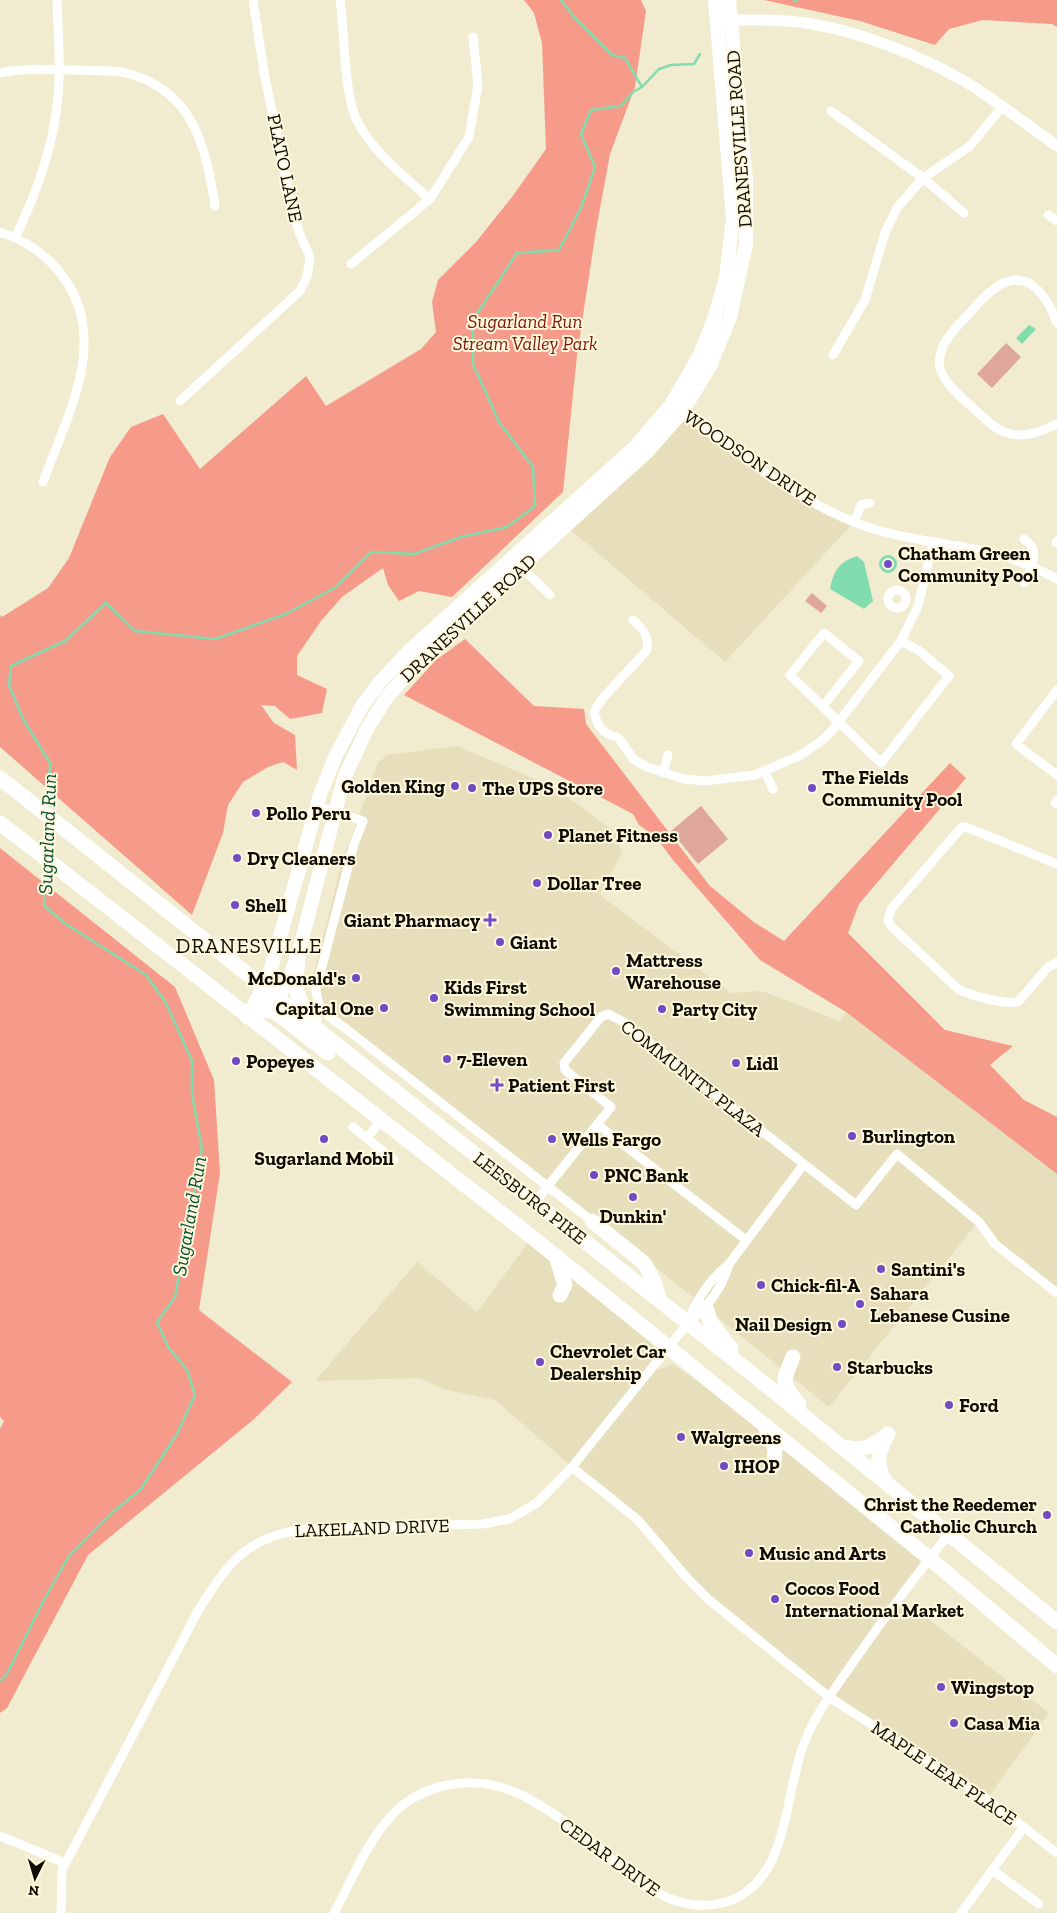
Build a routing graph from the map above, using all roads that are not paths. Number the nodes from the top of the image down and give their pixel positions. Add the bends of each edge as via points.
1 (57, 0) edge
2 (253, 0) edge
3 (340, 0) edge
4 (715, 0) edge
5 (729, 0) edge
6 (724, 20) junction
7 (473, 37) dead end
8 (60, 70) junction
9 (0, 73) edge
10 (1002, 108) junction
11 (831, 111) dead end
12 (1057, 146) edge
13 (923, 178) junction
14 (430, 199) junction
15 (215, 206) dead end
16 (964, 213) dead end
17 (1048, 215) dead end
18 (1057, 221) edge
19 (0, 232) edge
20 (15, 238) junction
21 (351, 264) dead end
22 (1057, 321) edge
23 (834, 355) dead end
24 (180, 401) dead end
25 (677, 409) junction
26 (1057, 424) edge
27 (43, 482) dead end
28 (870, 503) dead end
29 (854, 522) junction
30 (1024, 539) dead end
31 (932, 542) junction
32 (1032, 566) junction
33 (522, 568) junction
34 (1057, 579) edge
35 (1024, 583) dead end
36 (550, 595) dead end
37 (905, 603) dead end
38 (918, 606) junction
39 (633, 620) dead end
40 (901, 641) junction
41 (1057, 690) edge
42 (824, 706) junction
43 (839, 721) junction
44 (668, 755) dead end
45 (0, 769) edge
46 (765, 772) junction
47 (663, 773) junction
48 (1057, 775) edge
49 (0, 778) edge
50 (773, 789) dead end
51 (34, 805) junction
52 (317, 806) junction
53 (335, 811) junction
54 (0, 823) edge
55 (1057, 864) edge
56 (299, 951) junction
57 (1057, 962) edge
58 (263, 988) junction
59 (276, 999) junction
60 (248, 1017) junction
61 (377, 1053) junction
62 (348, 1055) junction
63 (366, 1069) junction
64 (381, 1120) junction
65 (597, 1124) junction
66 (353, 1127) dead end
67 (367, 1138) junction
68 (470, 1150) junction
69 (394, 1160) dead end
70 (804, 1164) junction
71 (548, 1187) junction
72 (536, 1202) junction
73 (592, 1221) joint
74 (746, 1240) junction
75 (556, 1256) junction
76 (729, 1264) junction
77 (1057, 1293) edge
78 (560, 1296) dead end
79 (660, 1301) junction
80 (706, 1308) junction
81 (688, 1323) junction
82 (670, 1347) junction
83 (793, 1357) dead end
84 (751, 1373) junction
85 (808, 1418) junction
86 (766, 1427) junction
87 (842, 1447) junction
88 (794, 1450) junction
89 (572, 1467) junction
90 (888, 1483) junction
91 (949, 1534) junction
92 (929, 1558) junction
93 (1057, 1622) edge
94 (1057, 1666) edge
95 (829, 1697) junction
96 (1024, 1827) junction
97 (0, 1836) edge
98 (1057, 1853) edge
99 (65, 1863) junction
100 (992, 1870) junction
101 (1039, 1904) dead end
102 (964, 1910) edge
103 (61, 1913) edge
104 (334, 1913) edge
105 (974, 1913) edge

1 - 8 street
2 - 24 street, PLATO LANE via 288,190 299,232 310,252 310,267 300,290
3 - 14 street via 343,51 352,109 387,163
4 - 6 main road, DRANESVILLE ROAD
5 - 6 main road, DRANESVILLE ROAD
6 - 10 street via 790,21 856,35 946,71
6 - 25 main road, DRANESVILLE ROAD via 732,202 730,247 712,325
7 - 14 street via 478,85 469,137
8 - 9 street
8 - 15 street via 124,73 149,82 174,98 199,134
8 - 20 street via 50,146
10 - 12 street
10 - 13 street via 970,146
11 - 13 street
13 - 16 street
13 - 23 street via 891,220 865,300
14 - 21 street
17 - 18 street
19 - 20 street
20 - 27 street via 50,260 67,282 80,308 85,336 81,376
22 - 26 street via 1042,292 1035,286 1020,282 994,288 950,334 942,351 940,368 962,397 990,424 1006,433 1026,435
25 - 29 street, WOODSON DRIVE via 751,464 808,499
25 - 33 main road, DRANESVILLE ROAD via 632,467
25 - 52 main road, DRANESVILLE ROAD via 450,613 379,683 348,731
28 - 29 street via 861,506
29 - 31 street, WOODSON DRIVE
30 - 32 street via 1034,548
31 - 32 street, WOODSON DRIVE via 993,553
31 - 38 street
32 - 34 street, WOODSON DRIVE
32 - 35 street
33 - 36 street
33 - 53 main road, DRANESVILLE ROAD via 428,651 387,697 350,763
37 - 38 street
38 - 40 street
39 - 47 street via 646,633 647,650 594,712 597,724 606,735 619,738 633,759
40 - 43 street
40 - 43 street via 918,650 949,676 881,763
41 - 48 street via 1016,744
42 - 42 street via 790,675 824,633 859,661
42 - 43 street
43 - 46 street via 813,747
44 - 47 street
45 - 51 highway
46 - 47 street via 739,779 705,781
46 - 50 street
49 - 51 highway, LEESBURG PIKE
51 - 58 highway, LEESBURG PIKE
52 - 53 street
52 - 58 main road, DRANESVILLE ROAD
53 - 56 main road, DRANESVILLE ROAD
53 - 61 street via 362,821 316,989 316,1002
54 - 60 highway, LEESBURG PIKE
55 - 57 street via 962,827 890,909 888,920 966,993 1018,1002 1047,968
56 - 59 main road, DRANESVILLE ROAD via 288,982
56 - 62 highway via 295,988 298,1000
58 - 59 highway, LEESBURG PIKE
58 - 60 main road, DRANESVILLE ROAD
59 - 60 main road, DRANESVILLE ROAD
59 - 62 highway, LEESBURG PIKE
60 - 64 highway, LEESBURG PIKE
60 - 68 highway via 274,1011 413,1116
61 - 63 street
61 - 71 street
62 - 63 highway, LEESBURG PIKE
63 - 68 highway, LEESBURG PIKE
64 - 67 street
64 - 75 highway, LEESBURG PIKE
65 - 70 street, COMMUNITY PLAZA via 610,1107 566,1070 564,1063 600,1017 608,1014
65 - 71 street, COMMUNITY PLAZA
65 - 74 street
66 - 67 street
67 - 69 street
68 - 72 highway, LEESBURG PIKE
70 - 74 street
70 - 77 street, COMMUNITY PLAZA via 856,1205 897,1154 979,1222 995,1244
71 - 72 street, COMMUNITY PLAZA
71 - 73 street
72 - 79 highway, LEESBURG PIKE
73 - 79 highway via 644,1263
74 - 76 street
75 - 78 highway via 565,1285
75 - 82 highway, LEESBURG PIKE
76 - 80 street via 724,1281
76 - 81 street via 696,1301
79 - 81 highway, LEESBURG PIKE
80 - 81 street
80 - 84 highway via 719,1335
81 - 82 street, LAKELAND DRIVE
81 - 84 highway, LEESBURG PIKE
82 - 86 highway, LEESBURG PIKE
82 - 89 street, LAKELAND DRIVE
83 - 85 highway via 785,1383
84 - 85 highway, LEESBURG PIKE
85 - 87 highway, LEESBURG PIKE
86 - 88 highway, LEESBURG PIKE
86 - 88 highway via 774,1449 774,1465
87 - 90 highway, LEESBURG PIKE
87 - 90 highway via 868,1448 888,1434 878,1462
88 - 92 highway, LEESBURG PIKE
89 - 95 street, MAPLE LEAF PLACE via 638,1520 708,1599
89 - 99 street, LAKELAND DRIVE via 532,1508 509,1519 473,1524 303,1529 272,1535 243,1551 218,1580 198,1611
90 - 91 highway, LEESBURG PIKE
91 - 92 street, CEDAR DRIVE
91 - 93 highway, LEESBURG PIKE
92 - 94 highway, LEESBURG PIKE
92 - 95 street, CEDAR DRIVE
95 - 96 street, MAPLE LEAF PLACE
95 - 104 street, CEDAR DRIVE via 796,1764 780,1838 769,1866 756,1884 736,1898 701,1906 670,1899 525,1797 490,1785 465,1783 424,1792 395,1812 382,1827
96 - 98 street, MAPLE LEAF PLACE
96 - 100 street
97 - 99 street
99 - 103 street via 60,1886
100 - 101 street
100 - 102 street
102 - 105 street

